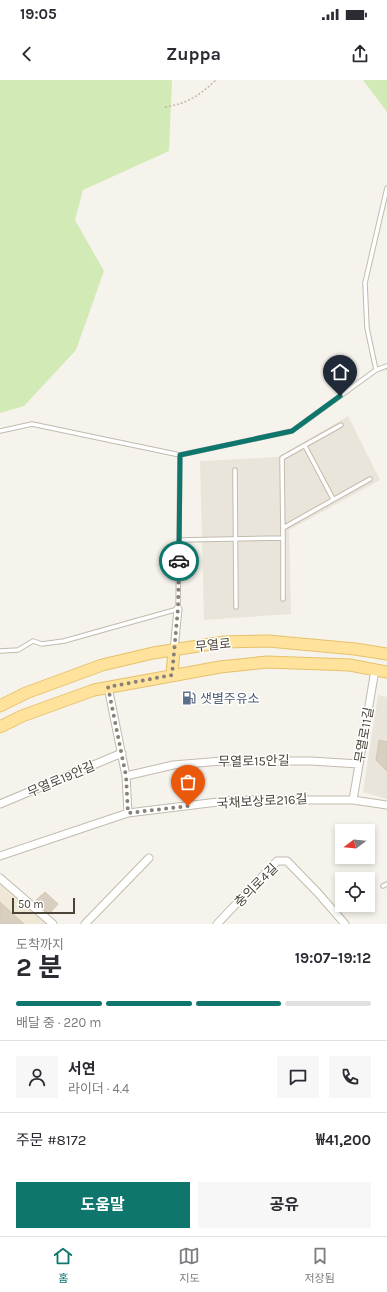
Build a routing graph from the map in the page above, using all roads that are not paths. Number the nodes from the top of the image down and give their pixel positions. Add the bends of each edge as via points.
1 (387, 188) edge
2 (387, 366) edge
3 (376, 370) junction
4 (341, 425) dead end
5 (0, 431) edge
6 (305, 446) junction
7 (180, 455) junction
8 (235, 470) dead end
9 (370, 479) dead end
10 (333, 499) junction
11 (283, 528) junction
12 (283, 538) junction
13 (236, 539) junction
14 (179, 540) junction
15 (283, 598) dead end
16 (236, 607) dead end
17 (178, 608) junction
18 (174, 650) junction
19 (0, 651) edge
20 (387, 654) edge
21 (375, 670) junction
22 (387, 672) edge
23 (172, 675) junction
24 (108, 687) junction
25 (0, 706) edge
26 (0, 727) edge
27 (122, 753) junction
28 (359, 764) junction
29 (126, 776) junction
30 (353, 800) junction
31 (0, 804) edge
32 (387, 806) edge
33 (128, 813) junction
34 (0, 856) edge
35 (149, 858) dead end
36 (0, 878) edge
37 (387, 884) edge
38 (383, 886) dead end
39 (53, 924) edge
40 (85, 924) edge
41 (217, 924) edge
42 (345, 924) edge

1 - 3 lane via 365,283 367,328
2 - 3 lane
3 - 7 lane via 292,431
4 - 6 lane
5 - 7 lane via 32,424
6 - 10 lane
6 - 11 lane via 282,458
7 - 14 lane
8 - 13 lane
9 - 10 lane
10 - 11 lane
11 - 12 lane
12 - 13 lane
12 - 15 lane
13 - 14 lane
13 - 16 lane
14 - 17 lane
17 - 18 street
17 - 19 lane via 64,641 42,644 33,641 18,650
18 - 20 main road, 무열로 via 224,642 268,641
18 - 23 main road
18 - 25 main road, 무열로 via 102,665 26,693
21 - 22 main road, 무열로
21 - 23 main road, 무열로 via 350,665 267,662
21 - 28 street, 무열로11길
23 - 24 main road, 무열로
24 - 26 main road, 무열로 via 22,716
24 - 27 street
27 - 29 street
27 - 31 street, 무열로19안길
28 - 29 street, 무열로15안길 via 311,761 222,762 173,765
28 - 30 street, 무열로11길
29 - 33 street
30 - 32 street, 국채보상로216길
30 - 33 street, 국채보상로216길 via 234,800
33 - 34 street, 국채보상로216길
35 - 40 street
36 - 39 street
37 - 38 lane
41 - 42 street, 충의로4길 via 278,861 287,861

